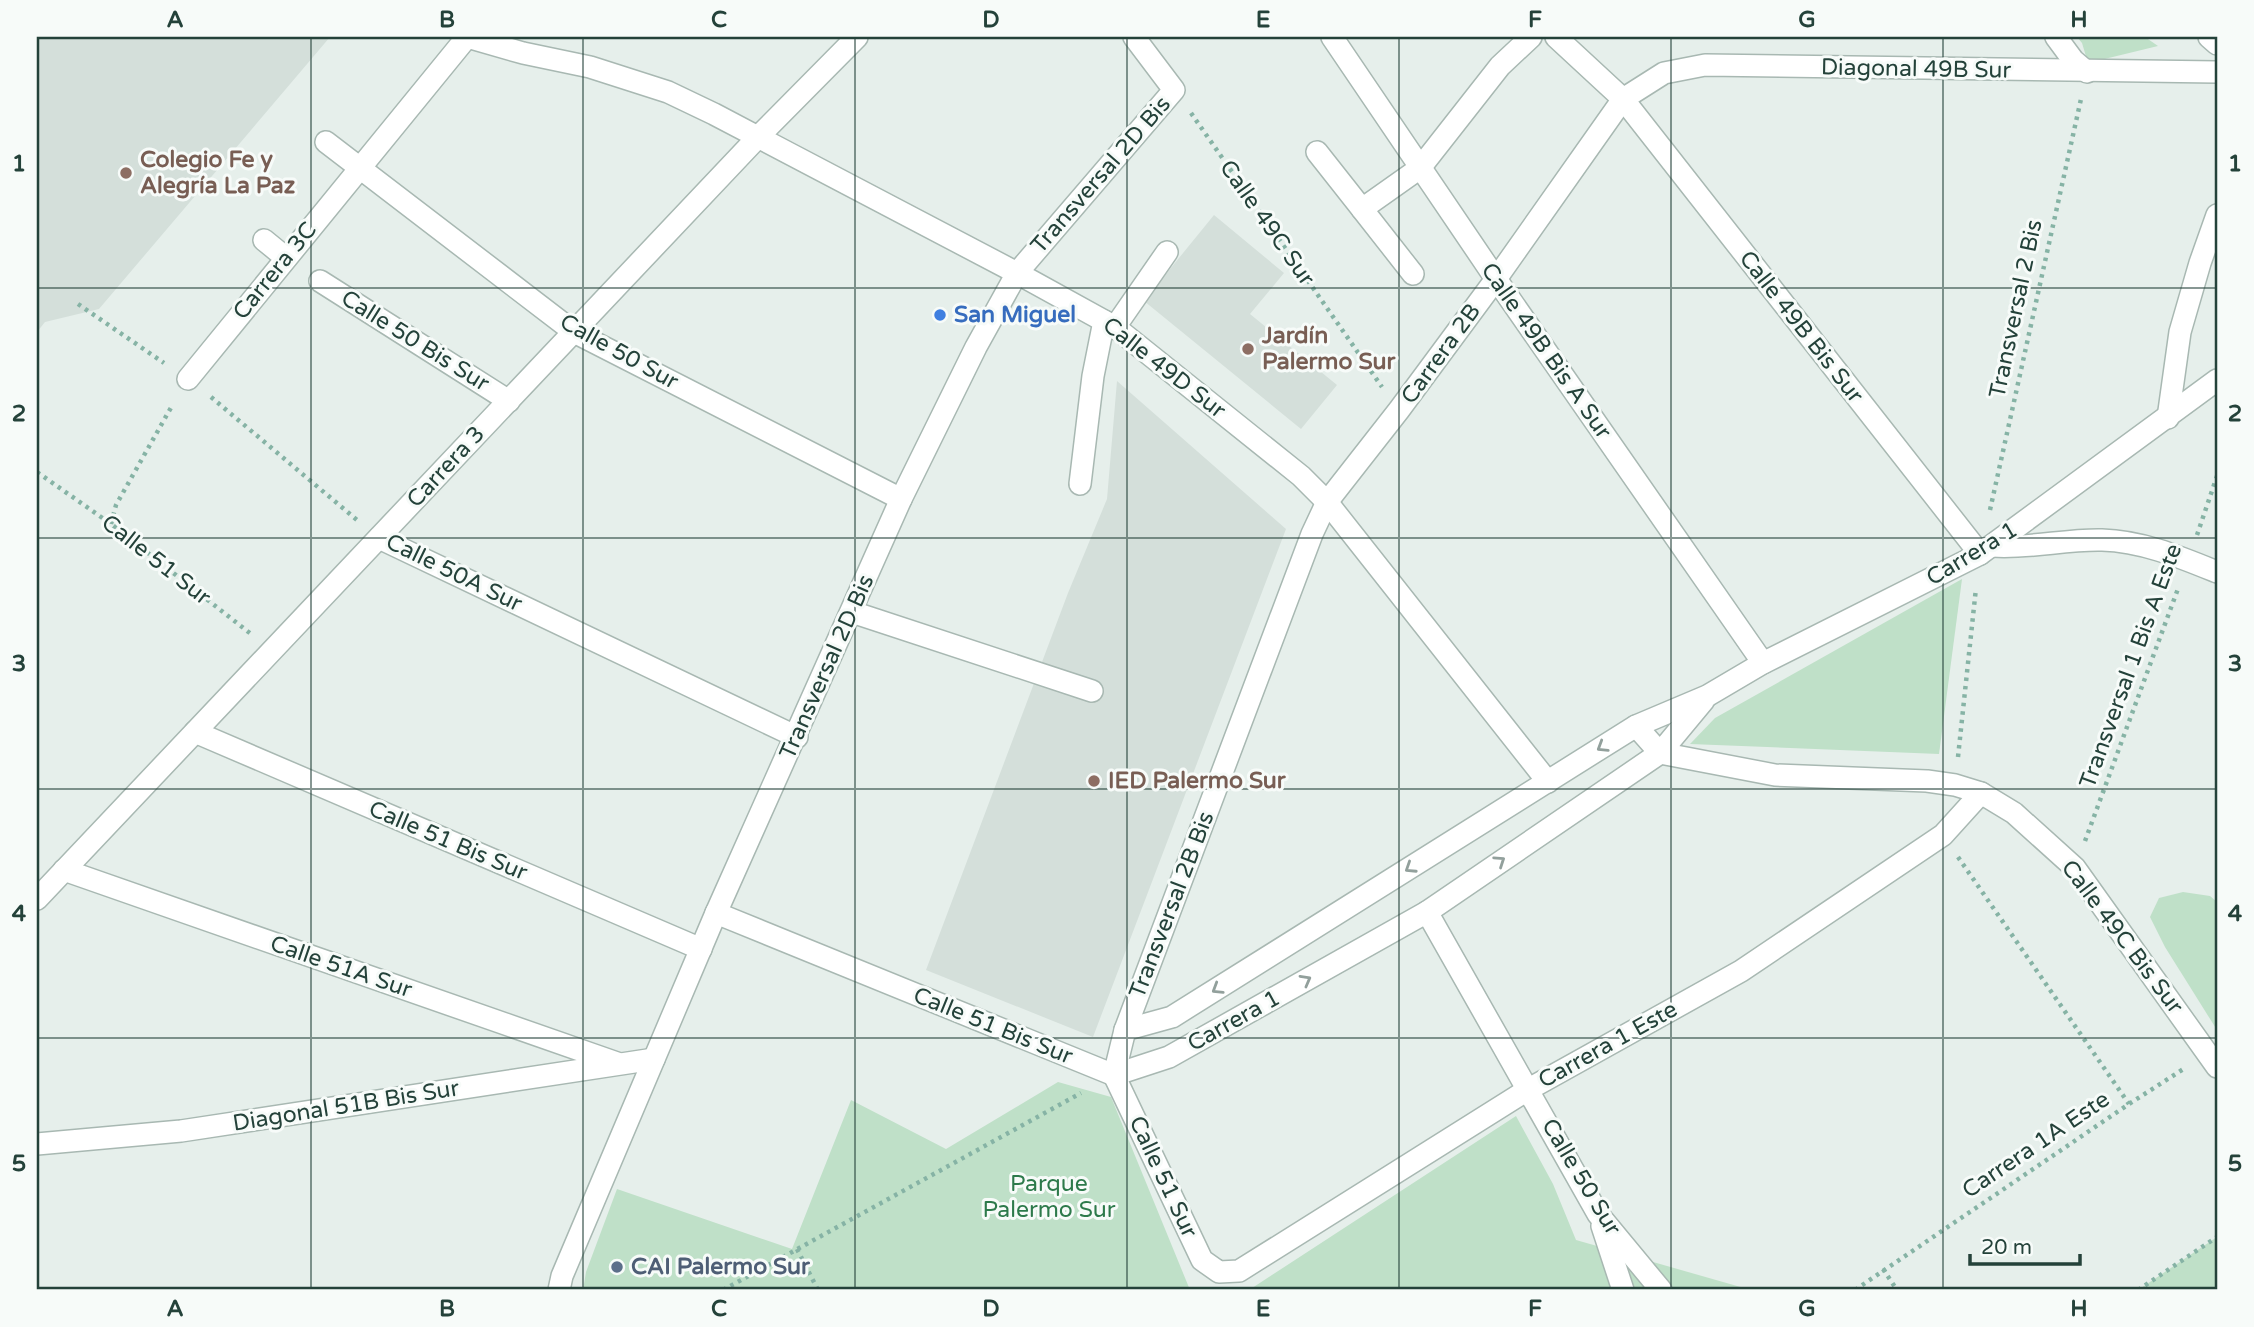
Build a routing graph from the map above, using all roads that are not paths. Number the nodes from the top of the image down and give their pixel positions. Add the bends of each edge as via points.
1 (467, 37) edge
2 (857, 37) edge
3 (1133, 37) edge
4 (1332, 37) edge
5 (1531, 37) edge
6 (1556, 37) edge
7 (2056, 37) edge
8 (2208, 37) edge
9 (2217, 44) edge
10 (2087, 72) junction
11 (2217, 72) edge
12 (1623, 99) junction
13 (758, 137) junction
14 (326, 142) dead end
15 (1317, 152) dead end
16 (360, 168) junction
17 (1420, 168) junction
18 (1362, 209) junction
19 (2217, 215) edge
20 (264, 240) dead end
21 (1167, 253) dead end
22 (286, 258) junction
23 (1017, 273) junction
24 (1413, 274) dead end
25 (1496, 279) junction
26 (320, 281) dead end
27 (1110, 324) junction
28 (574, 332) junction
29 (188, 379) road end
30 (2217, 380) edge
31 (509, 401) junction
32 (2168, 418) junction
33 (1080, 484) dead end
34 (901, 499) junction
35 (1327, 502) junction
36 (379, 538) junction
37 (1986, 550) junction
38 (2217, 572) edge
39 (852, 612) junction
40 (1763, 663) junction
41 (1092, 691) dead end
42 (1707, 696) junction
43 (1636, 726) junction
44 (195, 732) junction
45 (797, 737) junction
46 (1660, 753) junction
47 (1548, 782) junction
48 (1981, 793) junction
49 (64, 870) junction
50 (37, 899) edge
51 (1427, 912) junction
52 (716, 914) junction
53 (701, 949) junction
54 (1125, 1030) junction
55 (654, 1059) junction
56 (2213, 1060) edge
57 (619, 1063) junction
58 (1114, 1075) junction
59 (1529, 1089) junction
60 (37, 1144) edge
61 (1598, 1214) junction
62 (1219, 1272) joint
63 (559, 1290) edge
64 (1623, 1290) edge
65 (1661, 1290) edge

1 - 13 street, Calle 49D Sur via 624,76 668,92
1 - 16 street, Carrera 3C
2 - 13 street, Carrera 3
3 - 23 street, Transversal 2D Bis via 1174,90
4 - 17 street, Calle 49B Bis A Sur
5 - 17 street via 1500,66
6 - 12 street, Calle 49B Bis Sur
7 - 10 street
8 - 9 street
10 - 11 street, Diagonal 49B Sur
10 - 12 street, Diagonal 49B Sur via 1705,65 1664,73
12 - 25 street, Carrera 2B
12 - 37 street, Calle 49B Bis Sur
13 - 23 street, Calle 49D Sur
13 - 28 street, Carrera 3
14 - 16 street, Calle 50 Sur
15 - 18 street
16 - 22 street, Carrera 3C
16 - 28 street, Calle 50 Sur
17 - 18 street
17 - 25 street, Calle 49B Bis A Sur
18 - 24 street
19 - 32 street via 2180,332
20 - 22 street
21 - 27 street
22 - 29 street, Carrera 3C
23 - 27 street, Calle 49D Sur
23 - 34 street, Transversal 2D Bis
25 - 35 street, Carrera 2B
25 - 40 street, Calle 49B Bis A Sur
26 - 31 street, Calle 50 Bis Sur
27 - 33 street via 1093,376
27 - 35 street, Calle 49D Sur via 1301,476
28 - 31 street, Carrera 3
28 - 34 street, Calle 50 Sur
30 - 32 street, Carrera 1
31 - 36 street, Carrera 3
32 - 37 street, Carrera 1
34 - 39 street, Transversal 2D Bis
35 - 47 street, Calle 49D Sur
35 - 54 street, Transversal 2B Bis
36 - 44 street, Carrera 3
36 - 45 street, Calle 50A Sur
37 - 38 street via 2101,540 2145,545
37 - 40 street, Carrera 1
39 - 41 street
39 - 45 street, Transversal 2D Bis
40 - 42 street, Carrera 1
42 - 43 street, Carrera 1
42 - 46 street, Carrera 1
43 - 46 street
43 -> 47 street, Carrera 1
44 - 49 street, Carrera 3
44 - 53 street, Calle 51 Bis Sur
45 - 52 street, Transversal 2D Bis
46 - 48 street, Calle 49C Bis Sur via 1775,775 1891,778 1955,785
51 -> 46 street, Carrera 1
47 -> 54 street, Carrera 1 via 1172,1017
48 - 56 street, Calle 49C Bis Sur via 2014,813 2075,868
48 - 59 street, Carrera 1 Este via 1943,835 1741,971
49 - 50 street, Carrera 3
49 - 57 street, Calle 51A Sur
58 -> 51 street, Carrera 1 via 1169,1057
51 - 59 street, Calle 50 Sur
52 - 53 street, Transversal 2D Bis
52 - 58 street, Calle 51 Bis Sur
53 - 55 street, Transversal 2D Bis
54 - 58 street, Transversal 2B Bis
55 - 57 street, Diagonal 51B Bis Sur
55 - 63 street, Transversal 2D Bis
57 - 60 street, Diagonal 51B Bis Sur via 181,1131
58 - 62 street, Calle 51 Sur via 1202,1260
59 - 61 street, Calle 50 Sur
59 - 62 street, Carrera 1 Este via 1239,1271
61 - 64 street
61 - 65 street, Calle 50 Sur

